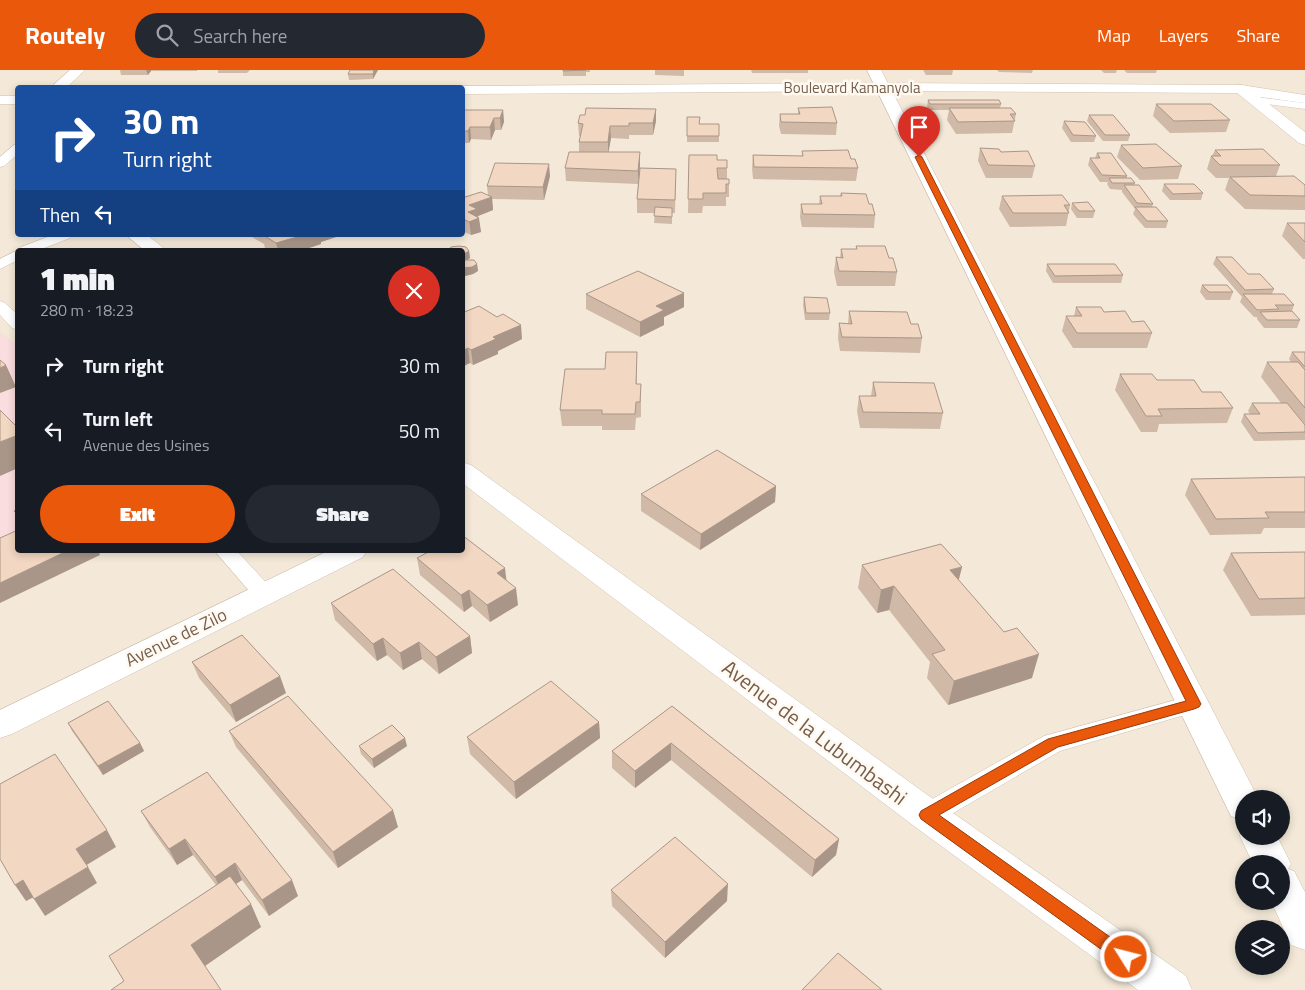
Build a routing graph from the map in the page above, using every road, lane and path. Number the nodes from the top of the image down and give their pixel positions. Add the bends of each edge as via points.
1 (78, 70) edge
2 (1223, 75) dead end
3 (879, 78) edge
4 (60, 85) edge
5 (0, 90) edge
6 (15, 90) edge
7 (465, 90) edge
8 (1241, 90) junction
9 (1305, 99) edge
10 (0, 100) edge
11 (15, 100) edge
12 (1256, 100) junction
13 (1305, 106) edge
14 (1305, 140) edge
15 (15, 150) edge
16 (0, 162) edge
17 (60, 237) edge
18 (138, 237) edge
19 (31, 248) edge
20 (153, 248) edge
21 (15, 256) edge
22 (0, 264) edge
23 (0, 306) edge
24 (15, 322) edge
25 (470, 484) edge
26 (227, 553) edge
27 (347, 553) edge
28 (264, 594) junction
29 (1194, 704) junction
30 (0, 725) edge
31 (1236, 790) edge
32 (926, 815) junction
33 (1290, 901) edge
34 (1305, 932) edge
35 (1171, 990) edge

1 - 4 street
2 - 8 street
3 - 7 street, Boulevard Kamanyola
3 - 8 street, Boulevard Kamanyola
3 - 29 street
5 - 6 street
8 - 9 street, Boulevard Kamanyola
8 - 12 street
10 - 11 street
12 - 13 lane
12 - 14 street
15 - 16 lane
17 - 19 lane
18 - 20 street
21 - 22 lane
23 - 24 lane
25 - 32 street, Avenue de la Lubumbashi
26 - 28 lane
27 - 28 street, Avenue de Zilo
28 - 30 street, Avenue de Zilo
29 - 31 street
29 - 32 lane via 1053,743
32 - 35 street, Avenue de la Lubumbashi
33 - 34 street

